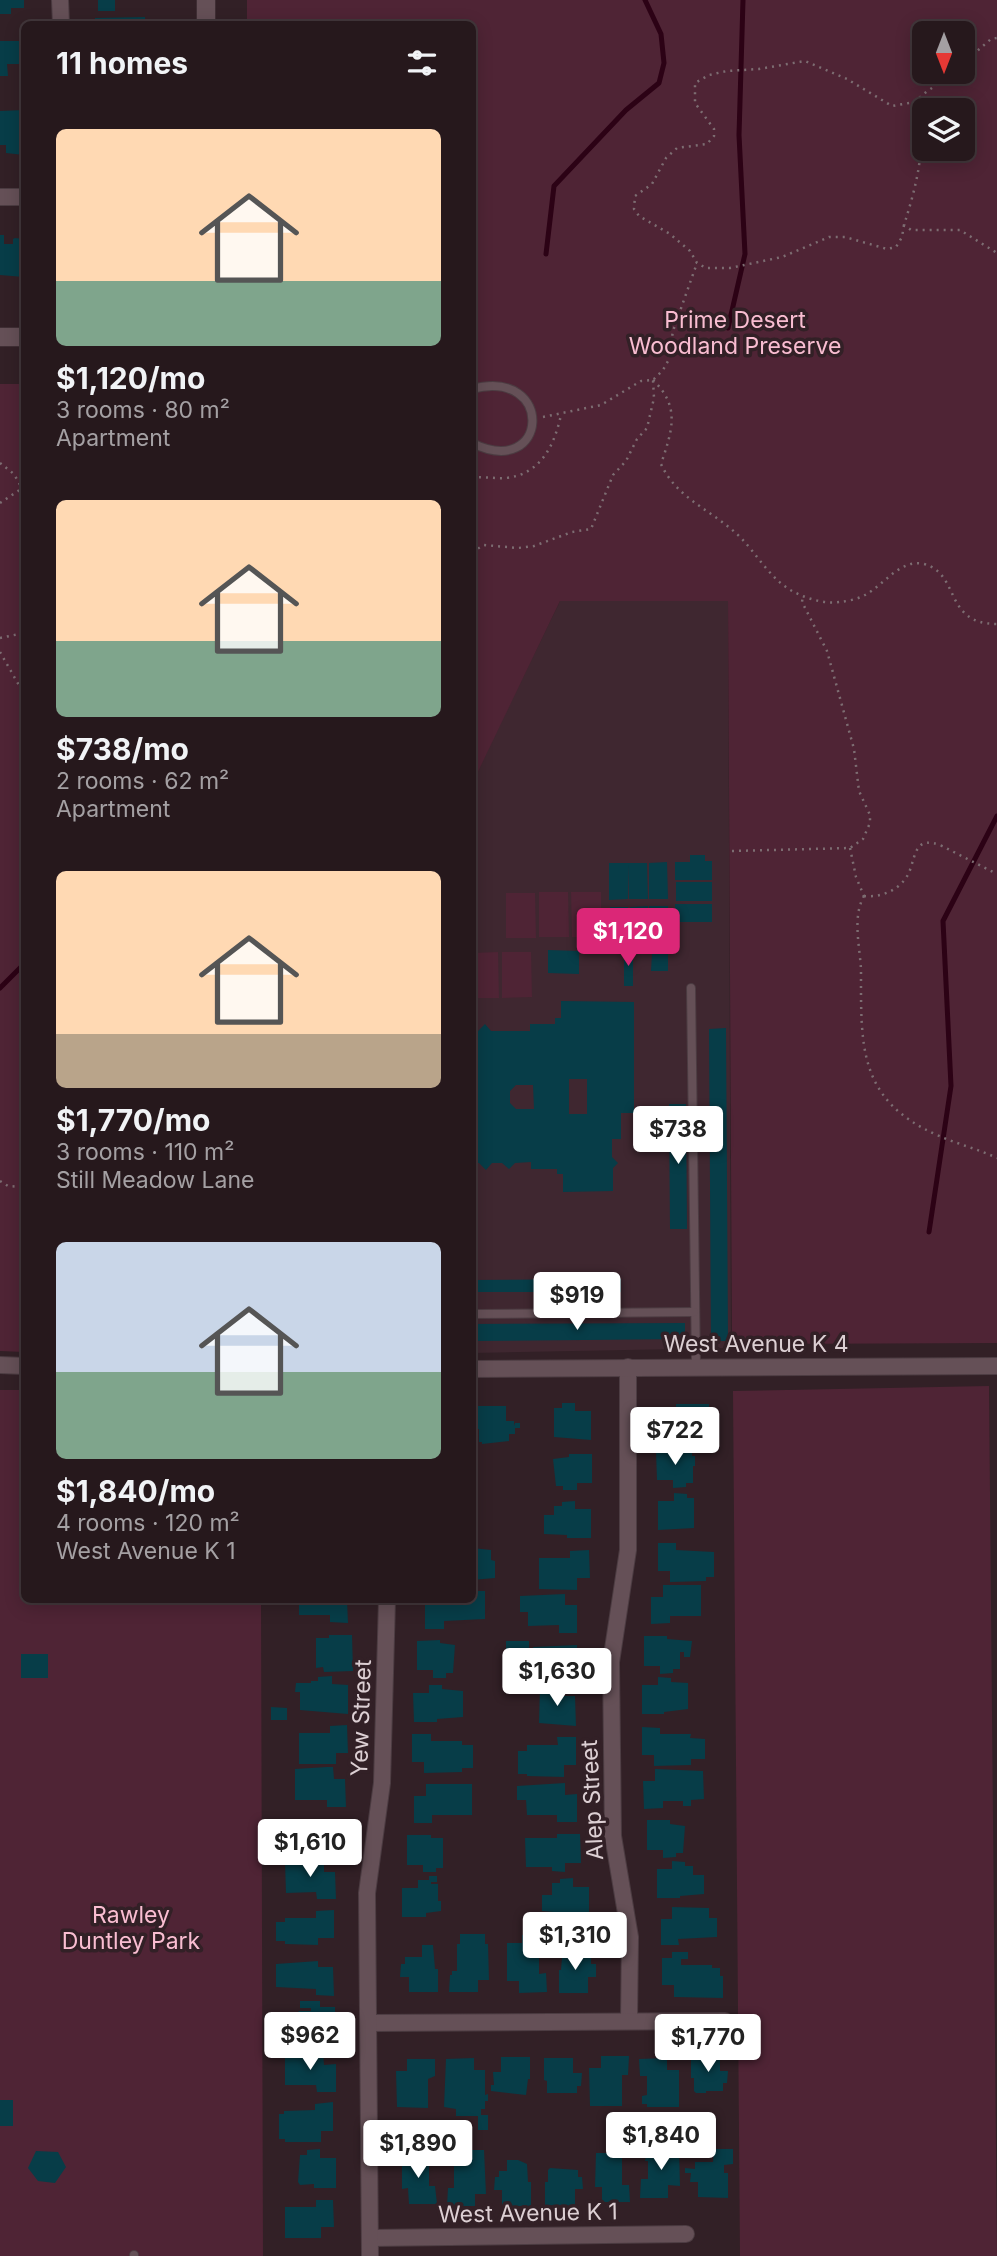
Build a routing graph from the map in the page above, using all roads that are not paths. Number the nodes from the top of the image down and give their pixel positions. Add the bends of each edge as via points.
1 (60, 0) edge
2 (206, 0) edge
3 (61, 21) edge
4 (206, 21) edge
5 (0, 197) edge
6 (21, 197) edge
7 (0, 337) edge
8 (21, 337) edge
9 (476, 388) edge
10 (476, 444) edge
11 (691, 988) dead end
12 (694, 1312) junction
13 (476, 1314) edge
14 (0, 1365) edge
15 (21, 1366) edge
16 (997, 1366) edge
17 (628, 1367) junction
18 (696, 1367) junction
19 (476, 1369) edge
20 (387, 1603) edge
21 (629, 2021) junction
22 (725, 2021) dead end
23 (369, 2023) junction
24 (686, 2234) dead end
25 (370, 2238) junction
26 (370, 2256) edge

1 - 3 street
2 - 4 street
5 - 6 street
7 - 8 street
9 - 10 lane via 498,385 515,390 530,404 533,418 524,444 496,451
11 - 12 lane
12 - 13 lane
12 - 18 lane
14 - 15 street
16 - 18 street, West Avenue K 4
17 - 18 street, West Avenue K 4
17 - 19 street, West Avenue K 4
17 - 21 street, Alep Street via 628,1550 611,1662 613,1836 630,1937
20 - 23 street, Yew Street via 382,1783 367,1893
21 - 22 street
21 - 23 street
23 - 25 street, Yew Street
24 - 25 street, West Avenue K 1
25 - 26 street, Yew Street

